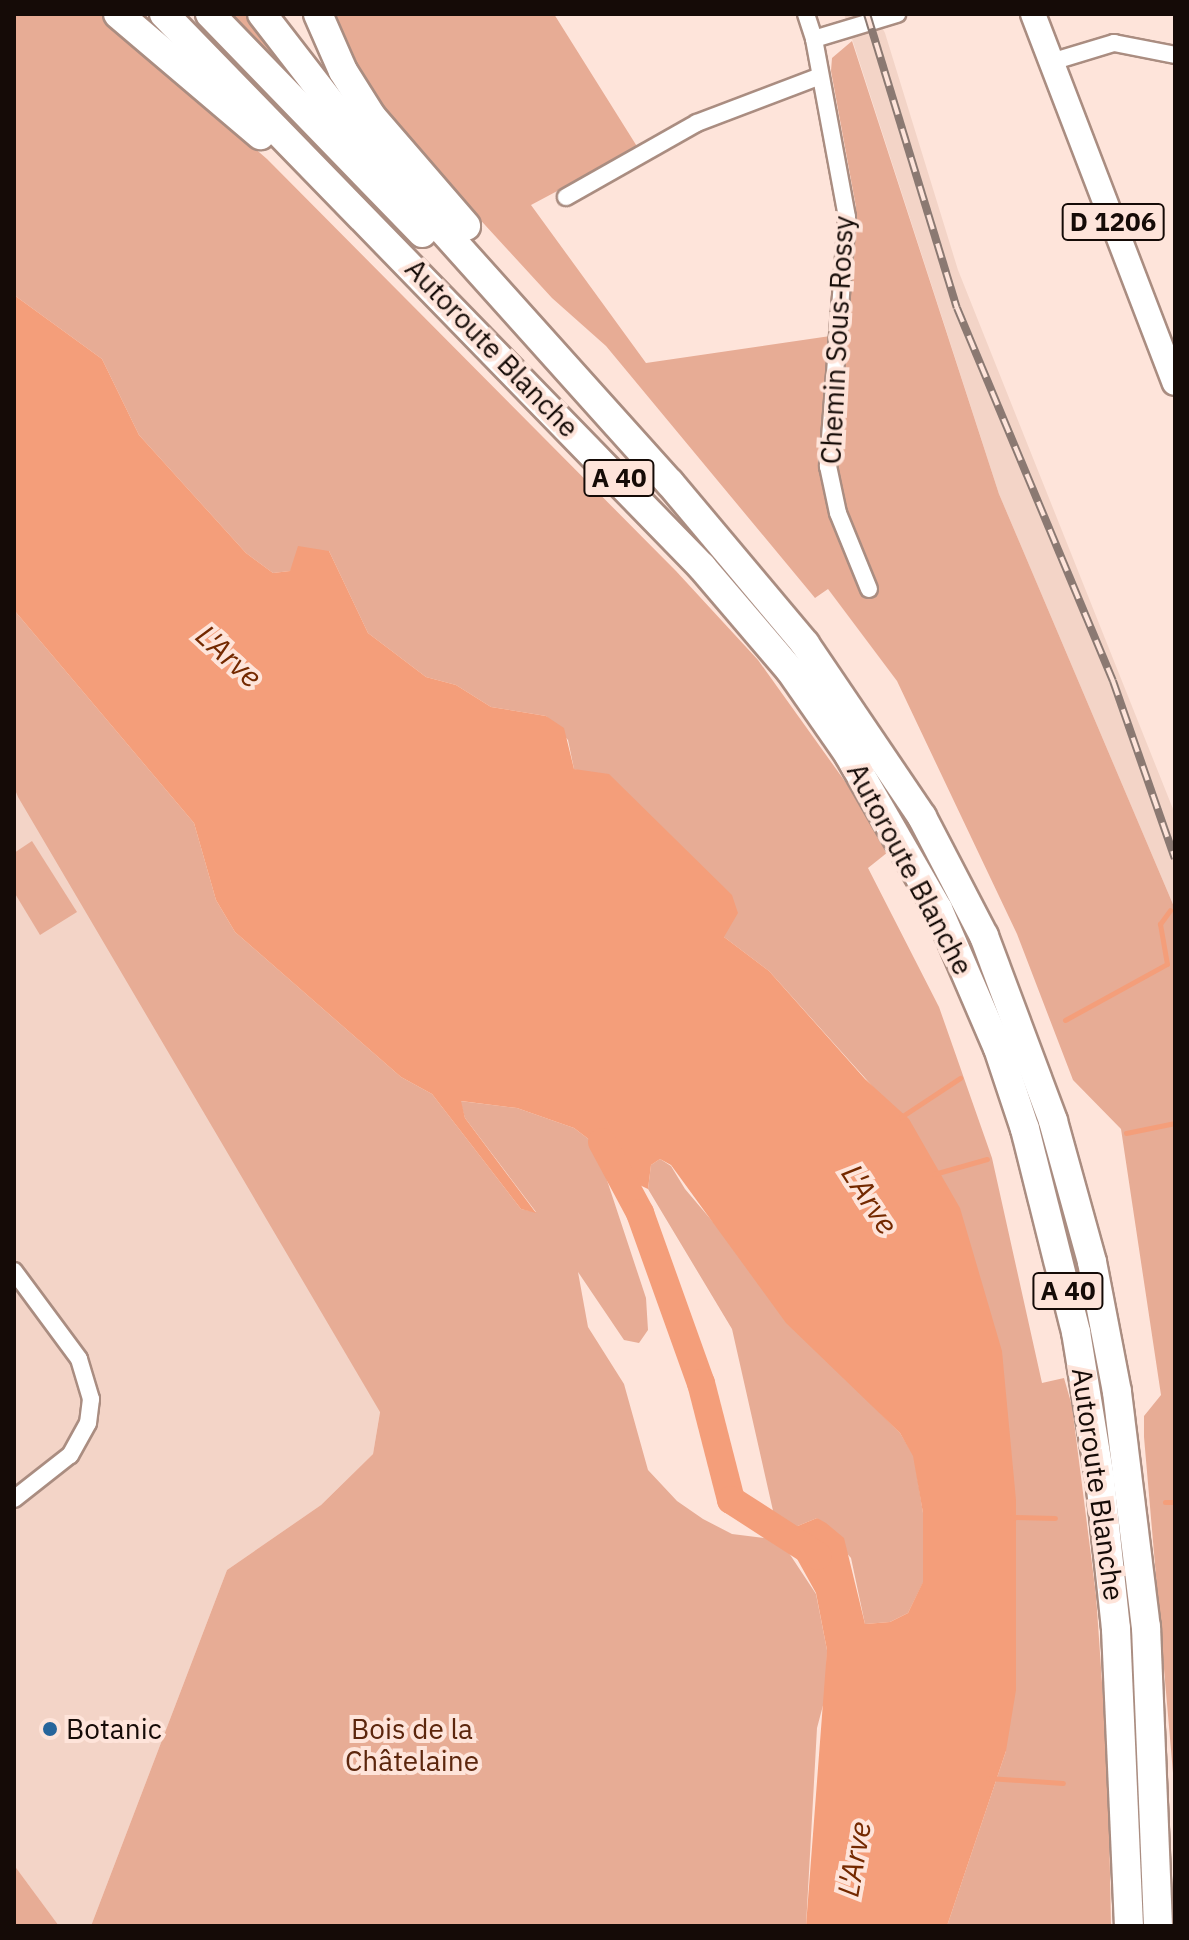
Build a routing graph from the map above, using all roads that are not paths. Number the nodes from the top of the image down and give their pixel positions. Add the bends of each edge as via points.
1 (118, 14) edge
2 (164, 14) edge
3 (210, 14) edge
4 (262, 14) edge
5 (318, 14) edge
6 (806, 14) edge
7 (897, 14) edge
8 (1033, 14) edge
9 (814, 39) junction
10 (1175, 55) edge
11 (1051, 62) junction
12 (818, 77) junction
13 (566, 197) dead end
14 (407, 260) junction
15 (1175, 383) edge
16 (670, 483) junction
17 (869, 589) dead end
18 (835, 683) junction
19 (14, 1271) edge
20 (14, 1499) edge
21 (1129, 1926) edge
22 (1158, 1926) edge

1 - 14 highway
2 - 14 highway, Autoroute Blanche / A 40
3 - 16 highway
4 - 16 highway, Autoroute Blanche / A 40 via 344,120
5 - 18 highway via 343,71 372,117 696,489
6 - 9 street, Chemin Sous-Rossy
7 - 9 street
8 - 11 main road, D 1206
9 - 12 street, Chemin Sous-Rossy
10 - 11 street via 1114,43
11 - 15 main road, D 1206
12 - 13 street via 697,123
12 - 17 street, Chemin Sous-Rossy via 847,217 828,466 838,513
14 - 21 highway, Autoroute Blanche / A 40 via 656,517 790,670 882,806 972,986 998,1048 1049,1213 1087,1390 1116,1629
16 - 18 highway, Autoroute Blanche / A 40
18 - 22 highway, Autoroute Blanche / A 40 via 922,817 984,936 1029,1051 1077,1203 1117,1392 1139,1555 1153,1716
19 - 20 street via 79,1359 91,1399 88,1423 70,1455

